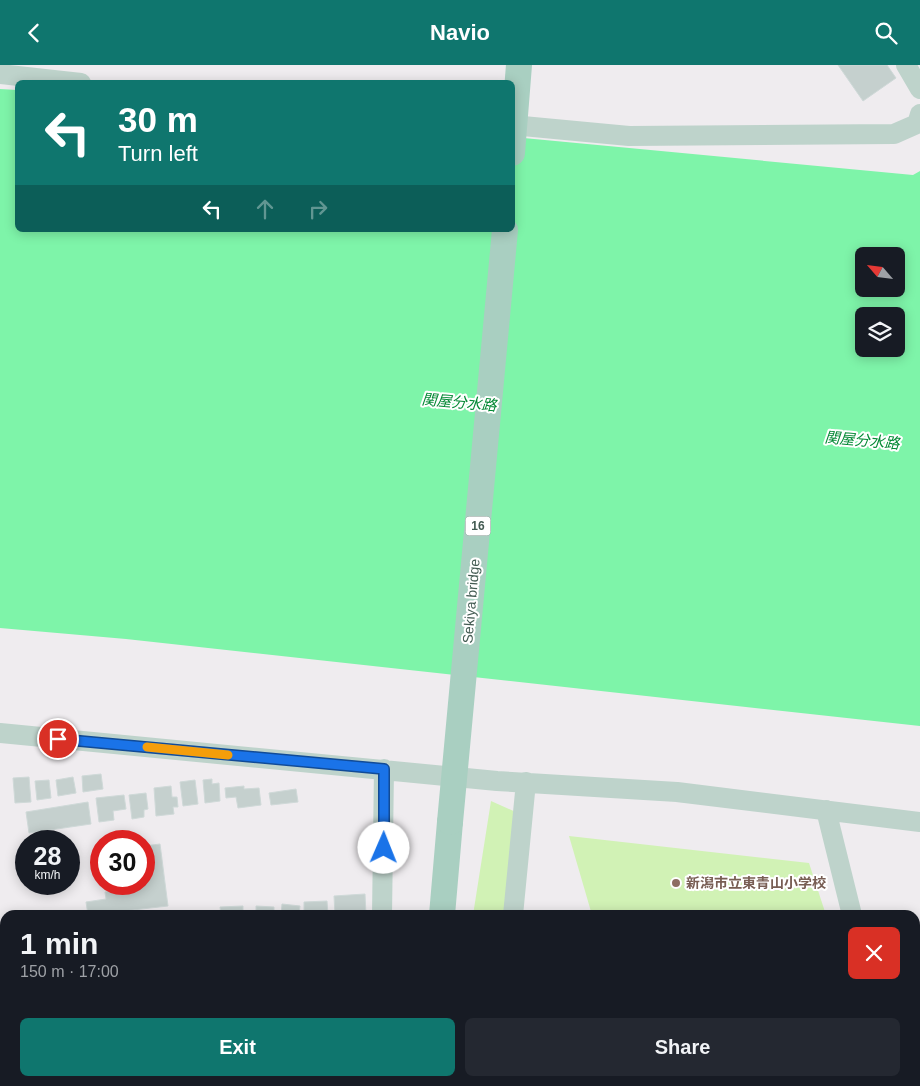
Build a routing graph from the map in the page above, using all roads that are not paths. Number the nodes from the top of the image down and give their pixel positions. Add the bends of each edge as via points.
1 (519, 65) edge
2 (906, 65) edge
3 (0, 74) edge
4 (55, 80) edge
5 (920, 89) edge
6 (920, 114) edge
7 (515, 115) edge
8 (515, 125) edge
9 (505, 232) edge
10 (0, 733) edge
11 (384, 769) junction
12 (526, 782) junction
13 (826, 810) junction
14 (920, 822) edge
15 (382, 910) edge
16 (442, 910) edge
17 (513, 910) edge
18 (851, 910) edge

1 - 7 main road, bridge
2 - 5 street
3 - 4 street
6 - 8 street via 917,124 894,133 839,135 629,136
9 - 16 main road, Sekiya bridge / 16, bridge
10 - 11 street
11 - 12 street
11 - 15 street
12 - 13 street via 678,792
12 - 17 street
13 - 14 street
13 - 18 street

